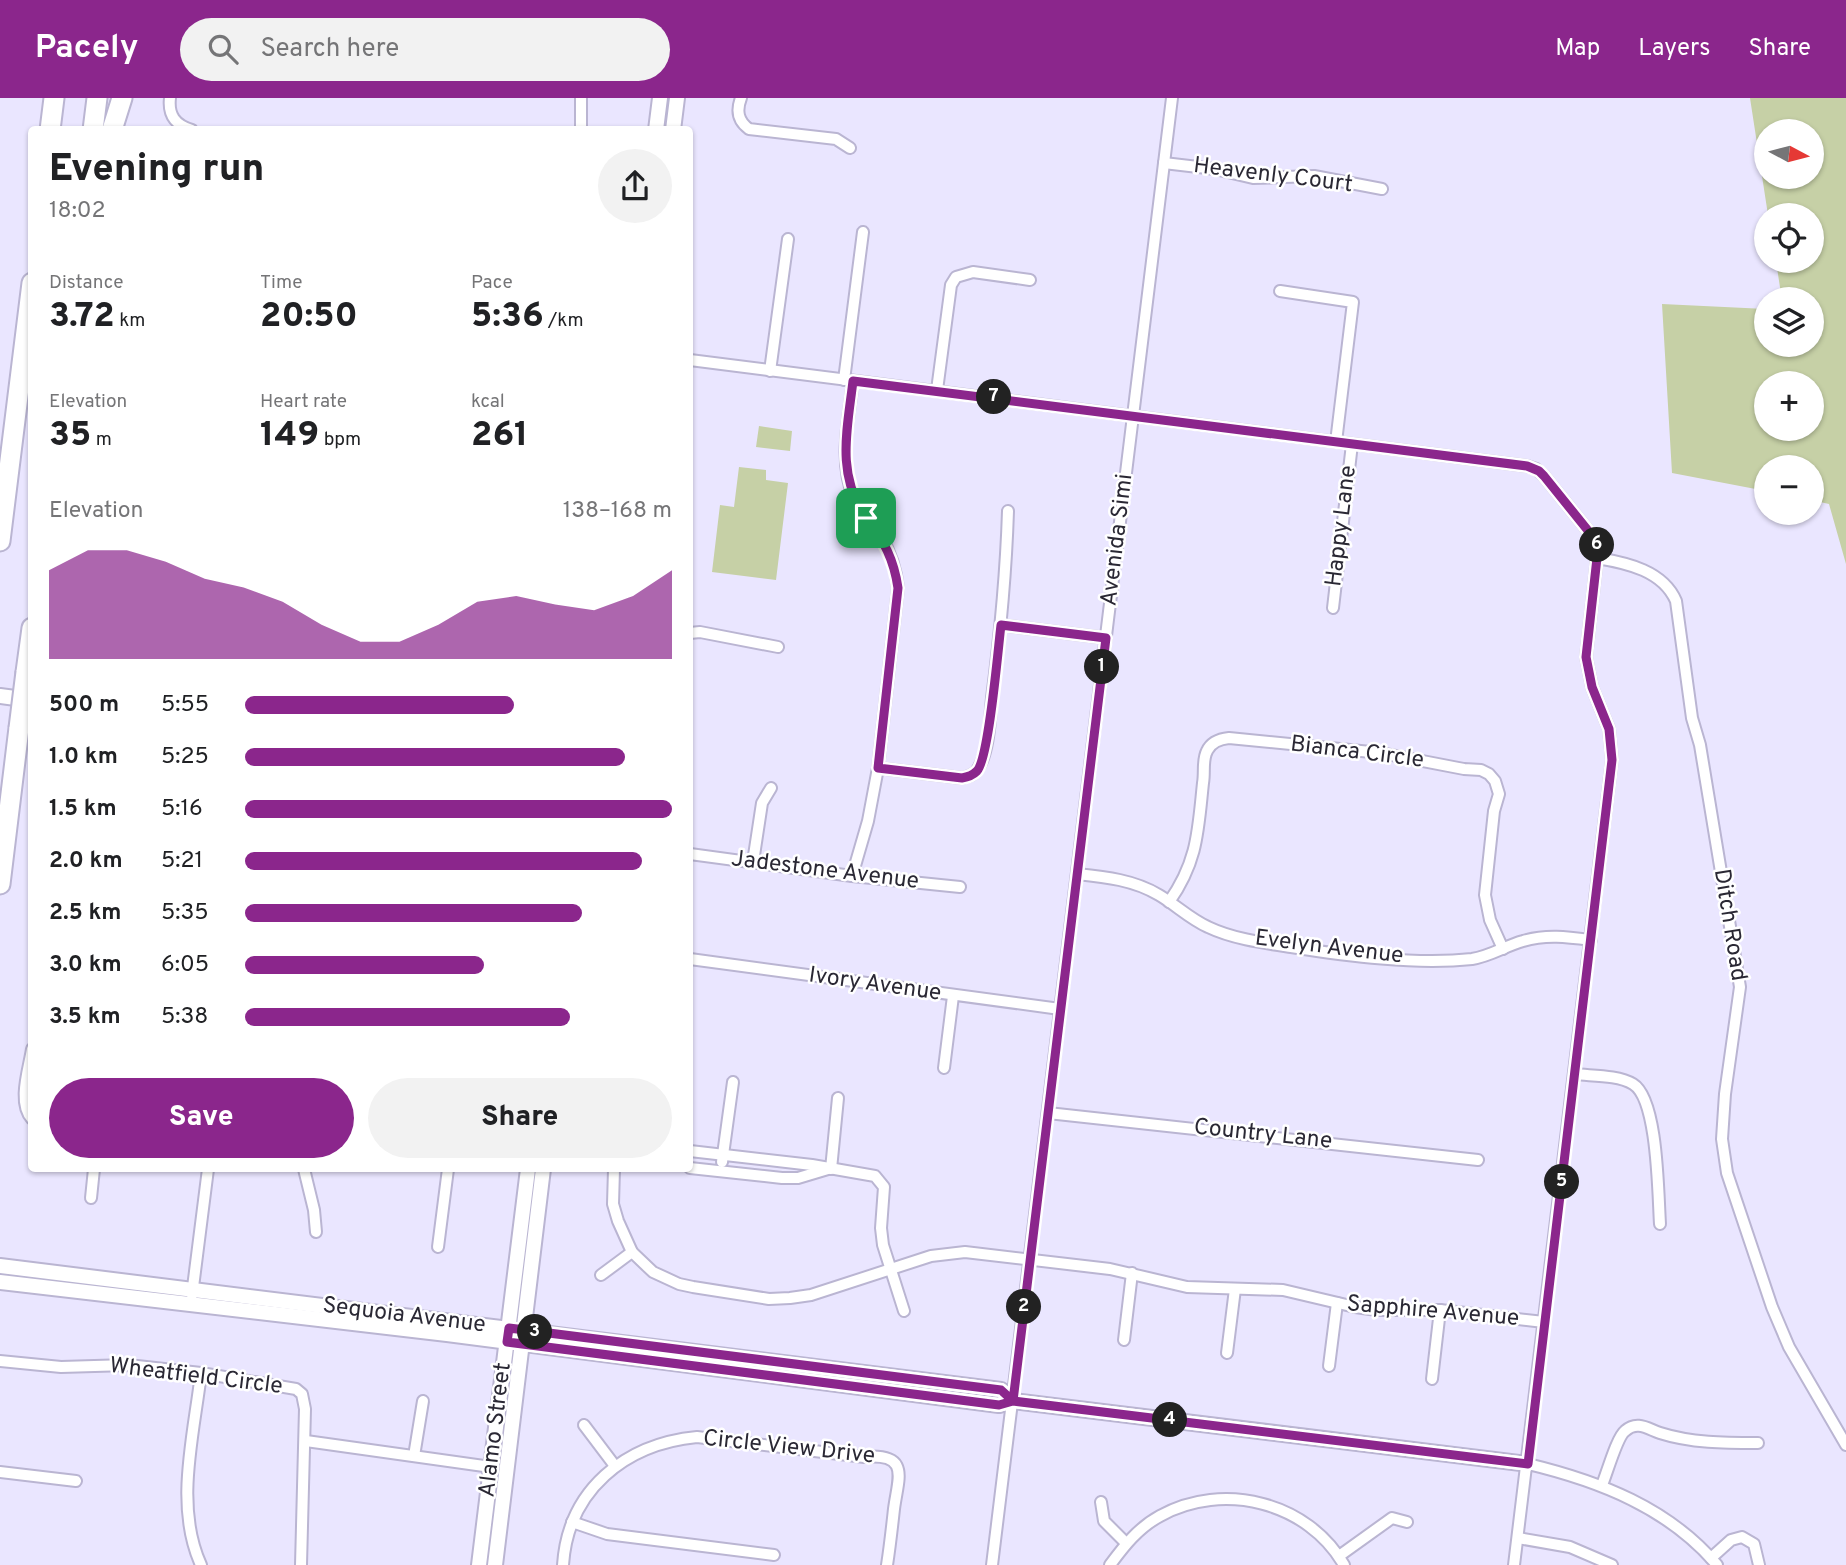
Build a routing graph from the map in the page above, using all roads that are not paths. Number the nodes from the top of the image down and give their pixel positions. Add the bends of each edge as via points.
1 (42, 98) edge
2 (54, 98) edge
3 (97, 98) edge
4 (122, 98) edge
5 (170, 98) edge
6 (581, 98) edge
7 (660, 98) edge
8 (677, 98) edge
9 (741, 98) edge
10 (1172, 98) edge
11 (40, 126) edge
12 (50, 126) edge
13 (94, 126) edge
14 (113, 126) edge
15 (182, 126) edge
16 (581, 126) edge
17 (656, 126) edge
18 (674, 126) edge
19 (850, 148) dead end
20 (1164, 163) junction
21 (1382, 189) dead end
22 (863, 232) dead end
23 (788, 239) dead end
24 (1030, 280) dead end
25 (1280, 291) dead end
26 (28, 315) edge
27 (693, 360) edge
28 (770, 371) junction
29 (848, 380) junction
30 (937, 390) junction
31 (1133, 415) junction
32 (1336, 442) junction
33 (1352, 444) junction
34 (887, 503) dead end
35 (1008, 511) dead end
36 (866, 518) junction
37 (845, 536) dead end
38 (0, 541) edge
39 (1597, 558) junction
40 (1333, 608) dead end
41 (1001, 625) junction
42 (693, 633) edge
43 (1106, 638) junction
44 (778, 648) dead end
45 (28, 657) edge
46 (0, 696) edge
47 (28, 700) edge
48 (878, 768) junction
49 (771, 788) dead end
50 (693, 854) edge
51 (753, 862) junction
52 (1077, 874) junction
53 (852, 876) junction
54 (0, 884) edge
55 (960, 887) dead end
56 (1169, 902) junction
57 (1591, 940) junction
58 (1503, 949) junction
59 (693, 959) edge
60 (953, 996) junction
61 (1060, 1009) junction
62 (944, 1068) dead end
63 (1575, 1074) junction
64 (28, 1078) edge
65 (733, 1082) dead end
66 (838, 1098) dead end
67 (1048, 1113) junction
68 (28, 1115) edge
69 (693, 1152) edge
70 (723, 1156) junction
71 (1478, 1160) dead end
72 (693, 1168) edge
73 (831, 1169) junction
74 (720, 1171) junction
75 (94, 1172) edge
76 (208, 1172) edge
77 (304, 1172) edge
78 (448, 1172) edge
79 (528, 1172) edge
80 (542, 1172) edge
81 (614, 1172) edge
82 (91, 1198) dead end
83 (1660, 1224) dead end
84 (316, 1232) dead end
85 (438, 1247) dead end
86 (632, 1252) junction
87 (1029, 1259) junction
88 (890, 1269) junction
89 (0, 1272) edge
90 (1132, 1273) junction
91 (601, 1276) dead end
92 (1235, 1289) junction
93 (191, 1297) junction
94 (1337, 1303) junction
95 (1440, 1310) junction
96 (904, 1311) dead end
97 (1544, 1322) junction
98 (515, 1337) junction
99 (1124, 1340) dead end
100 (1227, 1353) dead end
101 (0, 1360) edge
102 (1329, 1366) dead end
103 (201, 1373) junction
104 (1432, 1379) dead end
105 (423, 1401) dead end
106 (1013, 1401) junction
107 (584, 1425) dead end
108 (306, 1441) junction
109 (1758, 1443) dead end
110 (1846, 1444) edge
111 (414, 1456) junction
112 (1528, 1464) junction
113 (615, 1466) junction
114 (491, 1467) junction
115 (0, 1472) edge
116 (76, 1481) dead end
117 (1602, 1485) junction
118 (1101, 1502) dead end
119 (572, 1522) junction
120 (1407, 1522) dead end
121 (1518, 1538) junction
122 (1126, 1543) junction
123 (774, 1555) dead end
124 (1342, 1560) edge
125 (1714, 1562) edge
126 (201, 1565) edge
127 (301, 1565) edge
128 (479, 1565) edge
129 (495, 1565) edge
130 (563, 1565) edge
131 (887, 1565) edge
132 (992, 1565) edge
133 (1110, 1565) edge
134 (1514, 1565) edge
135 (1612, 1565) edge
136 (1759, 1565) edge

1 - 11 highway
2 - 12 highway
3 - 13 highway
4 - 14 highway
5 - 15 street via 171,114
6 - 16 street
7 - 17 main road
8 - 18 main road
9 - 19 street via 740,119 749,130 836,139
10 - 20 street, Avenida Simi
20 - 21 street, Heavenly Court via 1253,178 1314,176
20 - 31 street, Avenida Simi
22 - 29 street
23 - 28 street
24 - 30 street via 973,272 956,276
25 - 32 street via 1353,302
26 - 38 highway
27 - 28 street
28 - 29 street
29 - 30 street
29 - 36 street via 845,466 852,495
30 - 31 street
31 - 32 street
31 - 43 street, Avenida Simi
32 - 33 street
33 - 39 street via 1533,468 1594,538
33 - 40 street, Happy Lane
34 - 36 street
35 - 41 street
36 - 37 street
36 - 48 street via 889,551 898,588
39 - 57 street via 1586,657 1609,729 1612,760
39 - 110 street, Ditch Road via 1654,575 1676,601 1740,987 1725,1094 1723,1154 1772,1307 1789,1347
41 - 43 street
41 - 48 street via 989,724 978,770 962,778
42 - 44 street
43 - 52 street, Avenida Simi
45 - 54 highway, bridge
46 - 47 main road
48 - 53 street
49 - 51 street via 762,803
50 - 51 street, Jadestone Avenue
51 - 53 street, Jadestone Avenue
52 - 56 street, Evelyn Avenue via 1142,886
52 - 61 street, Avenida Simi
53 - 55 street, Jadestone Avenue
56 - 58 street, Evelyn Avenue via 1216,931 1292,947 1434,960 1477,958
56 - 58 street, Bianca Circle via 1193,859 1204,758 1214,742 1229,738 1381,753 1481,770 1495,780 1499,794 1485,895
57 - 58 street, Evelyn Avenue via 1542,937
57 - 63 street
59 - 60 street, Ivory Avenue
60 - 61 street, Ivory Avenue
60 - 62 street
61 - 67 street, Avenida Simi
63 - 83 street via 1626,1080 1644,1094 1653,1134
63 - 97 street
64 - 68 street
65 - 70 street
66 - 73 street
67 - 71 street, Country Lane
67 - 87 street, Avenida Simi
69 - 70 street
70 - 73 street
70 - 74 street
72 - 74 street
73 - 74 street via 798,1178
73 - 88 street via 868,1173 881,1180 881,1228
75 - 82 street
76 - 93 street
77 - 84 street
78 - 85 street
79 - 98 main road, Alamo Street
80 - 98 main road, Alamo Street
81 - 86 street via 613,1204
86 - 88 street, Sapphire Avenue via 653,1272 679,1284 769,1299 811,1295
86 - 91 street
87 - 88 street, Sapphire Avenue via 946,1253
87 - 90 street, Sapphire Avenue
87 - 106 street, Avenida Simi
88 - 96 street
89 - 93 main road, Sequoia Avenue
90 - 92 street, Sapphire Avenue via 1186,1287
90 - 99 street
92 - 94 street, Sapphire Avenue via 1283,1290
92 - 100 street
93 - 98 main road, Sequoia Avenue
94 - 95 street, Sapphire Avenue via 1377,1310
94 - 102 street
95 - 97 street, Sapphire Avenue
95 - 104 street
97 - 112 street
98 - 106 main road, Sequoia Avenue via 999,1405
98 - 114 main road, Alamo Street
98 - 129 main road, Alamo Street
101 - 103 street, Wheatfield Circle
103 - 108 street, Wheatfield Circle via 296,1389 305,1401
103 - 126 street via 187,1492 188,1523
105 - 111 street
106 - 112 main road, Sequoia Avenue
106 - 132 street, Avenida Simi
107 - 113 street
108 - 111 street
108 - 127 street, Wheatfield Circle
109 - 117 street via 1693,1440 1634,1426 1618,1438
111 - 114 street
112 - 117 street
112 - 121 street
113 - 119 street, Circle View Drive via 591,1490
113 - 131 street, Circle View Drive via 651,1446 697,1437 889,1459 898,1468 900,1480
114 - 128 main road, Alamo Street
115 - 116 street
117 - 125 street via 1666,1520
118 - 122 street via 1104,1521
119 - 123 street via 607,1534
119 - 130 street, Circle View Drive
120 - 124 street via 1392,1518
121 - 134 street
121 - 135 street via 1570,1547
122 - 124 street via 1176,1508 1237,1499 1294,1516 1319,1534
122 - 133 street
125 - 136 street via 1731,1540 1742,1537 1754,1544

